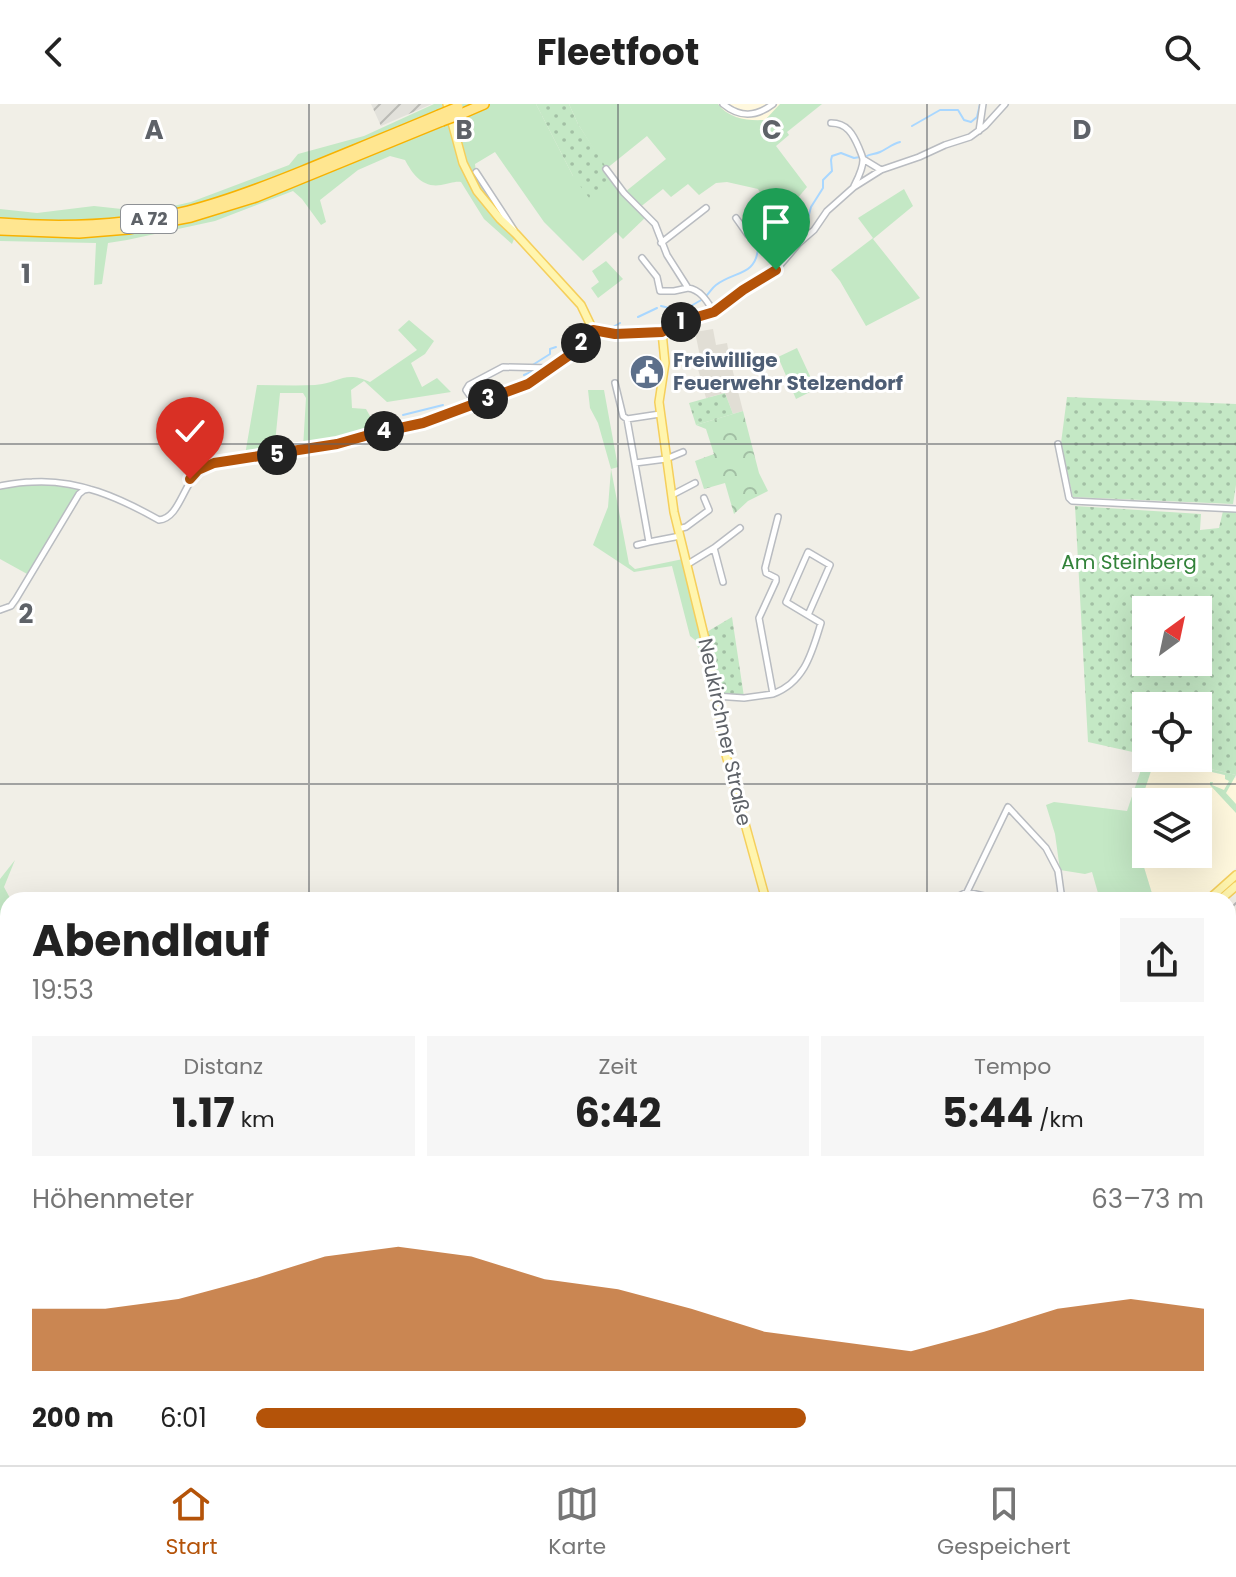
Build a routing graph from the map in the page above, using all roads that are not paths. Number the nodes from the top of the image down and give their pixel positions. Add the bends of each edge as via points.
1 (447, 104) edge
2 (484, 104) edge
3 (723, 104) edge
4 (773, 104) edge
5 (983, 104) edge
6 (1005, 104) edge
7 (462, 108) edge
8 (831, 123) dead end
9 (978, 132) junction
10 (863, 159) junction
11 (606, 169) dead end
12 (881, 170) junction
13 (476, 172) dead end
14 (294, 179) junction
15 (854, 187) junction
16 (706, 208) dead end
17 (736, 218) dead end
18 (0, 223) edge
19 (0, 230) edge
20 (516, 234) junction
21 (661, 243) junction
22 (799, 243) junction
23 (642, 258) dead end
24 (688, 288) junction
25 (714, 312) junction
26 (593, 330) junction
27 (662, 332) junction
28 (551, 368) junction
29 (615, 383) dead end
30 (475, 403) junction
31 (660, 414) junction
32 (627, 419) junction
33 (1058, 444) dead end
34 (683, 452) dead end
35 (666, 459) junction
36 (635, 463) junction
37 (695, 483) dead end
38 (0, 486) edge
39 (90, 489) junction
40 (672, 495) junction
41 (704, 498) dead end
42 (1236, 509) edge
43 (778, 517) dead end
44 (740, 528) dead end
45 (679, 532) junction
46 (649, 542) junction
47 (637, 545) dead end
48 (714, 548) junction
49 (688, 564) junction
50 (723, 582) dead end
51 (0, 610) edge
52 (808, 615) junction
53 (773, 694) junction
54 (714, 696) junction
55 (1236, 875) edge
56 (764, 892) edge
57 (967, 892) edge
58 (1061, 892) edge
59 (1217, 892) edge

1 - 20 main road via 463,163 477,191
2 - 7 highway, A 72
3 - 4 street via 747,115
5 - 9 street
6 - 9 street
7 - 14 highway, A 72, bridge
8 - 10 street via 845,126 854,136
9 - 12 street
10 - 12 street
10 - 15 street
11 - 21 street via 655,224
12 - 15 street
13 - 20 street
14 - 18 highway, A 72 via 149,219 76,226
14 - 19 highway, A 72 via 216,211 150,226 79,233
15 - 22 street
16 - 21 street
17 - 22 street via 748,235 791,231
20 - 26 main road via 586,311
21 - 24 street
22 - 25 street via 776,270
23 - 24 street via 657,277 660,291
24 - 25 street via 700,293
25 - 27 street
26 - 27 main road
26 - 28 street
27 - 31 main road, Neukirchner Straße
28 - 30 street via 528,384
28 - 30 street via 503,367 469,385 466,390
29 - 32 street
30 - 39 street via 423,423 337,444 205,466 193,475 165,520
31 - 32 street
31 - 35 main road, Neukirchner Straße
32 - 36 street
33 - 42 street via 1072,501
34 - 35 street
35 - 36 street
35 - 40 main road, Neukirchner Straße
36 - 46 street
37 - 40 street
38 - 39 street via 40,481
39 - 51 street via 79,494 11,606
40 - 45 main road, Neukirchner Straße
41 - 45 street via 710,513
43 - 53 street via 765,568 776,581 759,618
44 - 48 street
45 - 46 street
45 - 49 main road, Neukirchner Straße
46 - 47 street
48 - 49 street
48 - 50 street
49 - 54 main road, Neukirchner Straße
52 - 52 street via 830,565 808,552 786,602
52 - 53 street via 821,623 808,661 796,681
53 - 54 street
54 - 56 main road, Neukirchner Straße
55 - 59 main road
57 - 58 street via 1008,807 1041,841 1058,871

